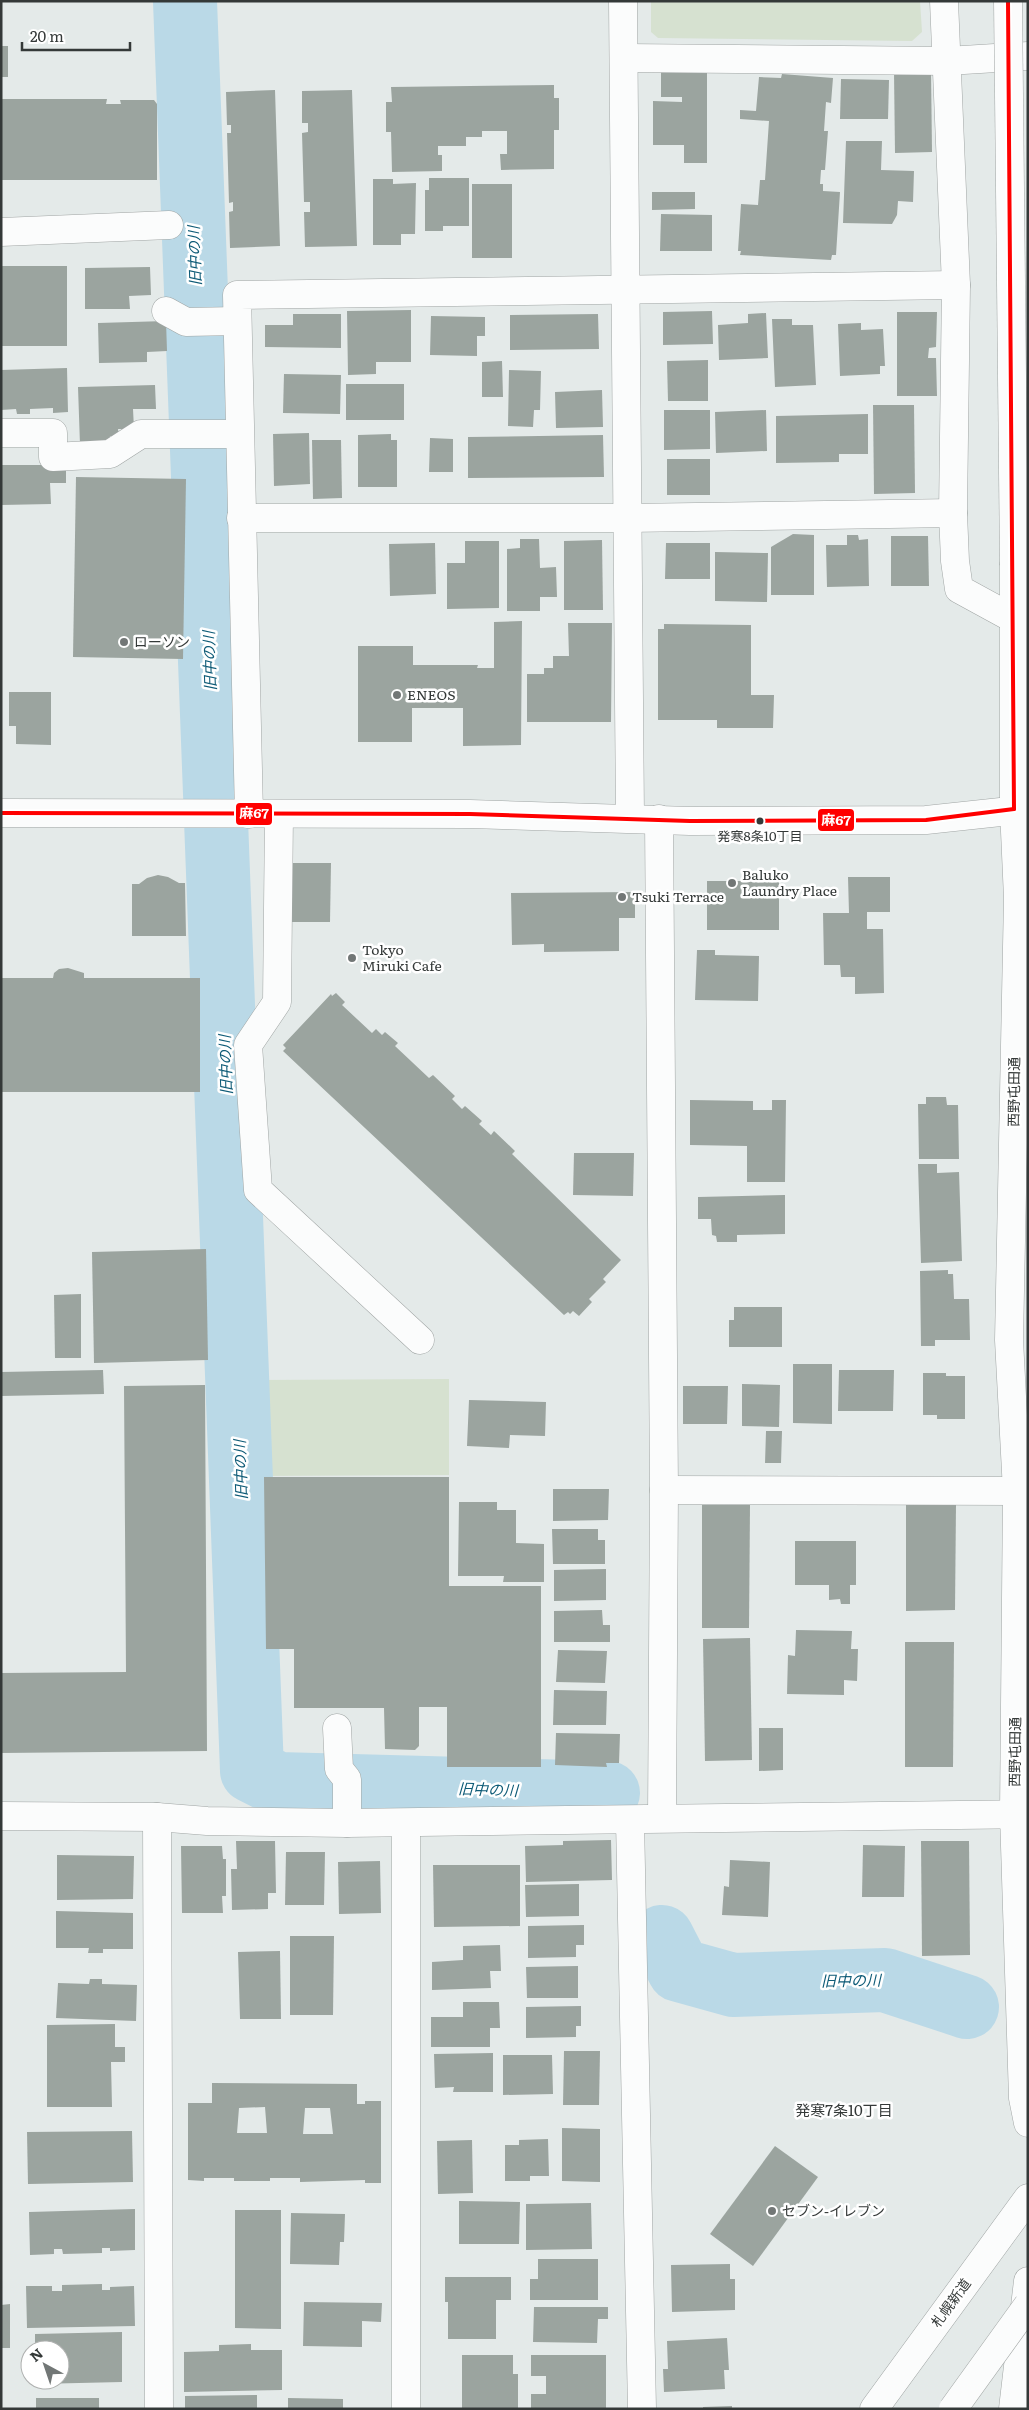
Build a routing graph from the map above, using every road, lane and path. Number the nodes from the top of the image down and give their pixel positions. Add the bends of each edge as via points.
1 (623, 1) edge
2 (944, 1) edge
3 (1008, 1) edge
4 (1028, 56) edge
5 (624, 58) junction
6 (947, 61) junction
7 (169, 224) dead end
8 (1, 232) edge
9 (956, 285) junction
10 (625, 290) junction
11 (1, 434) edge
12 (216, 434) junction
13 (953, 513) junction
14 (241, 518) junction
15 (627, 518) junction
16 (1021, 566) edge
17 (1014, 606) junction
18 (1021, 809) edge
19 (1, 813) edge
20 (240, 813) junction
21 (279, 814) junction
22 (630, 817) junction
23 (659, 819) junction
24 (420, 1340) dead end
25 (1018, 1340) edge
26 (664, 1490) junction
27 (1022, 1491) edge
28 (337, 1728) dead end
29 (347, 1803) junction
30 (1021, 1814) edge
31 (1, 1816) edge
32 (158, 1817) junction
33 (662, 1818) junction
34 (630, 1820) junction
35 (406, 1823) junction
36 (1028, 2123) edge
37 (1028, 2198) edge
38 (1028, 2281) edge
39 (1028, 2304) edge
40 (1028, 2398) edge
41 (159, 2409) edge
42 (406, 2409) edge
43 (642, 2409) edge
44 (874, 2409) edge
45 (953, 2409) edge
46 (1013, 2409) edge
47 (1020, 2409) edge

1 - 5 main road
2 - 6 main road
3 - 16 main road, 西野屯田通, bridge
4 - 6 main road
5 - 6 main road
5 - 10 main road
6 - 9 main road
7 - 8 main road
9 - 10 main road
9 - 13 main road
10 - 12 main road via 237,295 200,319
10 - 15 main road
11 - 12 main road via 53,433 53,457 110,454 141,434
12 - 14 main road
13 - 15 main road
13 - 17 main road via 959,589
14 - 15 main road
14 - 20 main road
15 - 22 main road
16 - 17 main road, 西野屯田通
17 - 18 main road, 西野屯田通
18 - 23 main road via 926,820
18 - 25 main road, 西野屯田通
19 - 20 main road
20 - 21 main road
21 - 22 main road
21 - 24 main road via 277,1002 248,1044 258,1190
22 - 23 main road
23 - 26 main road
25 - 27 main road, 西野屯田通
26 - 27 main road
26 - 33 main road
27 - 30 main road, 西野屯田通
28 - 29 main road via 339,1769
29 - 32 main road via 207,1821
29 - 35 main road
30 - 33 main road
30 - 36 main road, 西野屯田通 via 1023,2098
31 - 32 main road
32 - 41 main road
33 - 34 main road
34 - 35 main road
34 - 43 main road
35 - 42 main road
37 - 44 main road, 札幌新道
38 - 46 main road
39 - 45 main road, bridge
40 - 47 main road

